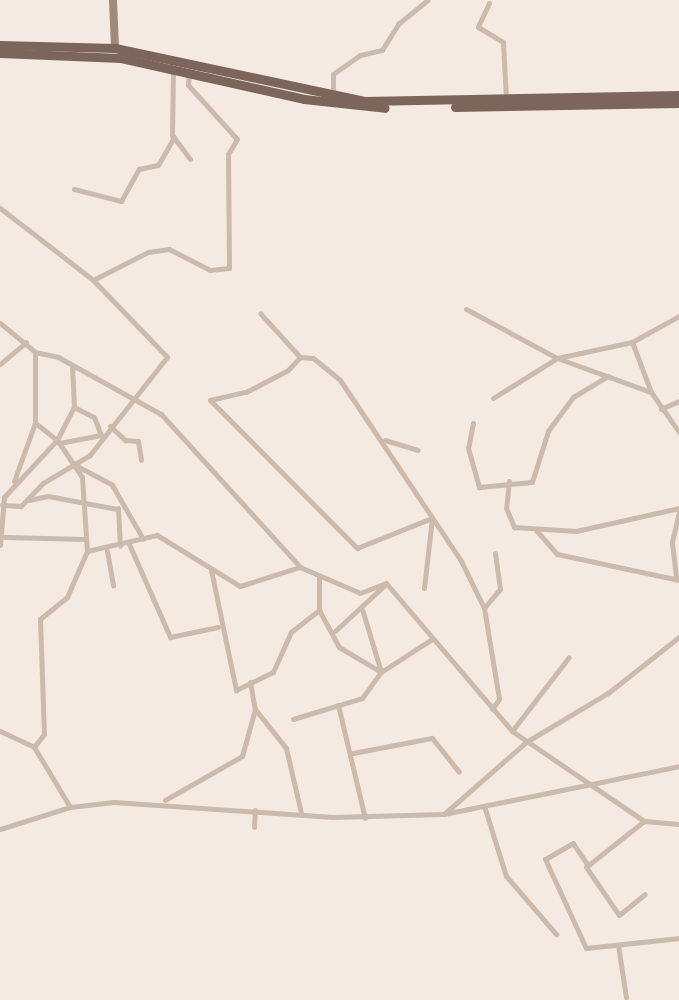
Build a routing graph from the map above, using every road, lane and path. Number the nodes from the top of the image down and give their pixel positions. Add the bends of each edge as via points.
1 (113, 0) edge
2 (428, 0) edge
3 (489, 3) dead end
4 (0, 45) edge
5 (115, 48) junction
6 (0, 54) edge
7 (173, 70) junction
8 (189, 73) junction
9 (679, 95) edge
10 (333, 97) junction
11 (506, 99) junction
12 (679, 103) edge
13 (174, 137) junction
14 (190, 159) dead end
15 (74, 189) dead end
16 (0, 208) edge
17 (93, 280) junction
18 (466, 309) dead end
19 (260, 313) dead end
20 (679, 316) edge
21 (0, 323) edge
22 (26, 342) junction
23 (632, 342) junction
24 (35, 352) junction
25 (300, 357) junction
26 (556, 358) junction
27 (0, 364) edge
28 (72, 366) junction
29 (608, 376) junction
30 (651, 392) junction
31 (493, 398) dead end
32 (679, 401) edge
33 (136, 402) junction
34 (74, 407) junction
35 (662, 409) junction
36 (34, 423) junction
37 (473, 423) dead end
38 (110, 426) junction
39 (679, 432) edge
40 (101, 435) junction
41 (385, 440) junction
42 (58, 442) junction
43 (418, 450) dead end
44 (141, 460) dead end
45 (77, 466) junction
46 (509, 481) junction
47 (11, 488) junction
48 (121, 502) junction
49 (24, 503) junction
50 (85, 506) junction
51 (1, 508) edge
52 (117, 509) junction
53 (679, 510) edge
54 (18, 513) dead end
55 (432, 518) junction
56 (536, 530) junction
57 (5, 537) junction
58 (84, 539) junction
59 (144, 539) junction
60 (129, 544) junction
61 (0, 545) edge
62 (120, 546) junction
63 (88, 551) junction
64 (107, 551) junction
65 (495, 553) dead end
66 (300, 566) junction
67 (211, 570) junction
68 (319, 576) junction
69 (677, 578) edge
70 (386, 583) junction
71 (113, 585) dead end
72 (425, 588) dead end
73 (484, 608) junction
74 (362, 609) junction
75 (319, 610) junction
76 (218, 627) junction
77 (335, 631) junction
78 (679, 637) edge
79 (432, 639) junction
80 (569, 657) dead end
81 (381, 672) junction
82 (250, 682) junction
83 (338, 705) junction
84 (254, 709) junction
85 (492, 709) junction
86 (293, 719) dead end
87 (0, 731) edge
88 (512, 731) junction
89 (526, 742) junction
90 (34, 747) junction
91 (353, 753) junction
92 (679, 766) edge
93 (459, 772) dead end
94 (584, 784) junction
95 (163, 801) junction
96 (70, 807) junction
97 (485, 809) junction
98 (255, 810) junction
99 (302, 813) junction
100 (444, 814) junction
101 (365, 818) junction
102 (644, 821) junction
103 (679, 824) edge
104 (254, 827) dead end
105 (0, 829) edge
106 (587, 864) junction
107 (645, 894) dead end
108 (556, 934) dead end
109 (679, 938) edge
110 (618, 945) junction
111 (626, 996) dead end

1 - 5 street
2 - 10 street via 398,24 379,52 360,55 333,74
3 - 11 street via 478,27 503,42
4 - 5 main road
5 - 10 main road
6 - 7 main road via 70,52
7 - 8 main road
7 - 13 street via 168,99
8 - 12 main road via 362,108
8 - 17 street via 187,85 237,139 228,154 229,268 210,270 161,250
9 - 11 main road
10 - 11 main road
13 - 14 street
13 - 15 street via 158,165 139,169 121,201
16 - 17 street
17 - 33 street via 167,357
18 - 26 street
19 - 25 street
20 - 23 street
21 - 22 street
22 - 24 street
22 - 27 street
23 - 26 street
23 - 30 street
24 - 28 street
24 - 36 street
25 - 41 street via 313,358 340,380
25 - 55 street via 288,370 246,391 210,400 357,548
26 - 29 street
26 - 31 street
28 - 33 street
28 - 34 street
29 - 30 street
29 - 46 street via 573,397 548,431 532,482
30 - 35 street
32 - 35 street
33 - 38 street
33 - 66 street via 161,414
34 - 40 street via 94,417
34 - 42 street
35 - 39 street
36 - 42 street
36 - 47 street
37 - 46 street via 468,448 479,487
38 - 40 street
38 - 44 street via 125,440 138,441
40 - 42 street
40 - 45 street
41 - 43 street
41 - 55 street
42 - 45 street
42 - 47 street
45 - 48 street via 104,477
45 - 49 street via 43,483
45 - 50 street
46 - 56 street via 508,526
47 - 51 street
48 - 52 street
48 - 59 street
49 - 50 street via 48,496
49 - 51 street
49 - 54 street
50 - 52 street
50 - 58 street
51 - 57 street
52 - 62 street
53 - 56 street via 576,531
53 - 69 street via 672,542
55 - 72 street
55 - 73 street
56 - 69 street via 557,554
57 - 58 street
57 - 61 street
58 - 63 street
59 - 60 street
59 - 67 street via 157,535
60 - 62 street
60 - 76 street via 170,637
62 - 64 street
63 - 64 street
63 - 90 street via 67,597 40,619 44,734
64 - 71 street
65 - 73 street via 500,589
66 - 67 street via 242,586
66 - 68 street
67 - 76 street
68 - 70 street via 360,593
68 - 75 street
70 - 74 street
70 - 79 street
73 - 85 street via 499,699
74 - 77 street
74 - 81 street
75 - 77 street
75 - 82 street via 291,632 273,672
76 - 82 street via 236,690
77 - 81 street via 349,657
78 - 89 street via 608,693
79 - 81 street
79 - 85 street
80 - 88 street
81 - 83 street via 369,692
82 - 84 street
83 - 86 street
83 - 91 street
84 - 95 street via 242,756
84 - 99 street via 286,748
85 - 88 street
87 - 90 street
88 - 89 street
89 - 94 street
89 - 100 street
90 - 96 street
91 - 93 street via 432,738
91 - 101 street
92 - 94 street
94 - 97 street
94 - 102 street
95 - 96 street
95 - 98 street
96 - 105 street
97 - 100 street
97 - 108 street via 506,876
98 - 99 street
98 - 104 street
99 - 101 street
100 - 101 street
102 - 103 street
102 - 106 street
106 - 107 street via 618,915
106 - 110 street via 573,844 545,859 586,948
109 - 110 street
110 - 111 street

